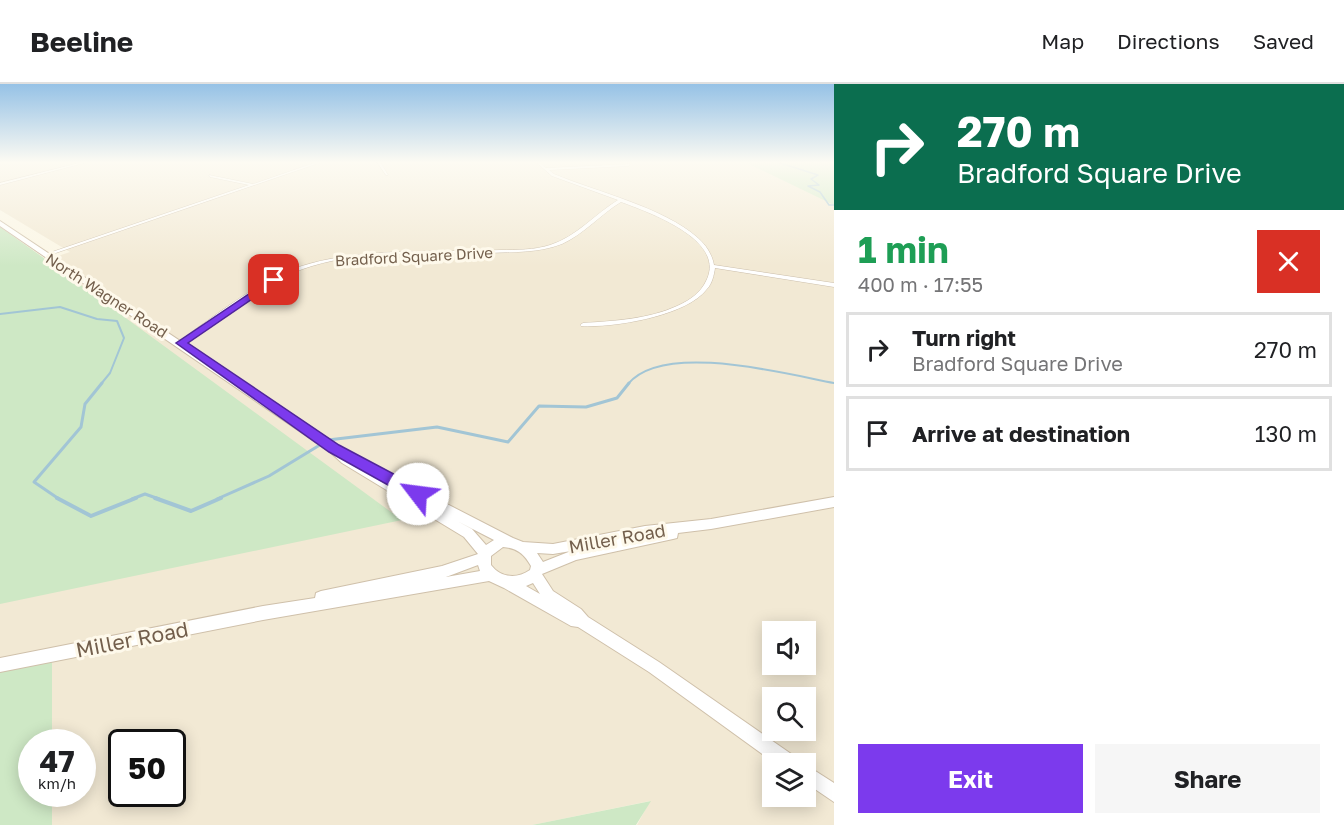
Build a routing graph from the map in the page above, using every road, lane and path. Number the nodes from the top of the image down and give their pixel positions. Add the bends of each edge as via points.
1 (218, 197) edge
2 (608, 197) edge
3 (620, 201) junction
4 (0, 223) edge
5 (45, 255) junction
6 (713, 266) junction
7 (834, 285) edge
8 (583, 325) dead end
9 (181, 343) junction
10 (331, 447) junction
11 (834, 502) edge
12 (711, 524) junction
13 (509, 542) junction
14 (522, 547) junction
15 (484, 555) junction
16 (536, 572) junction
17 (492, 575) junction
18 (507, 582) junction
19 (263, 613) junction
20 (583, 622) junction
21 (0, 665) edge
22 (775, 753) edge
23 (816, 780) edge
24 (834, 793) edge

1 - 5 street
2 - 3 street
3 - 6 street via 692,235 704,247
3 - 9 street, Bradford Square Drive via 573,236 551,246 521,251 355,257 310,264 257,289
4 - 5 main road, North Wagner Road
5 - 9 main road, North Wagner Road
6 - 7 street
6 - 8 street via 710,282 692,300 637,320
9 - 10 main road, North Wagner Road
10 - 13 main road, North Wagner Road
10 - 15 main road, North Wagner Road via 346,460 468,533
11 - 12 main road, Miller Road
12 - 14 main road, Miller Road via 645,531 553,549
12 - 16 main road, Miller Road via 575,555
13 - 14 main road
13 - 15 main road via 495,545
14 - 16 main road via 536,560
15 - 17 main road
15 - 19 main road, Miller Road via 442,572
16 - 18 main road via 524,583
16 - 20 main road via 548,595
17 - 18 main road
17 - 19 main road, Miller Road
18 - 20 main road
19 - 21 main road, Miller Road
20 - 22 main road
23 - 24 main road

